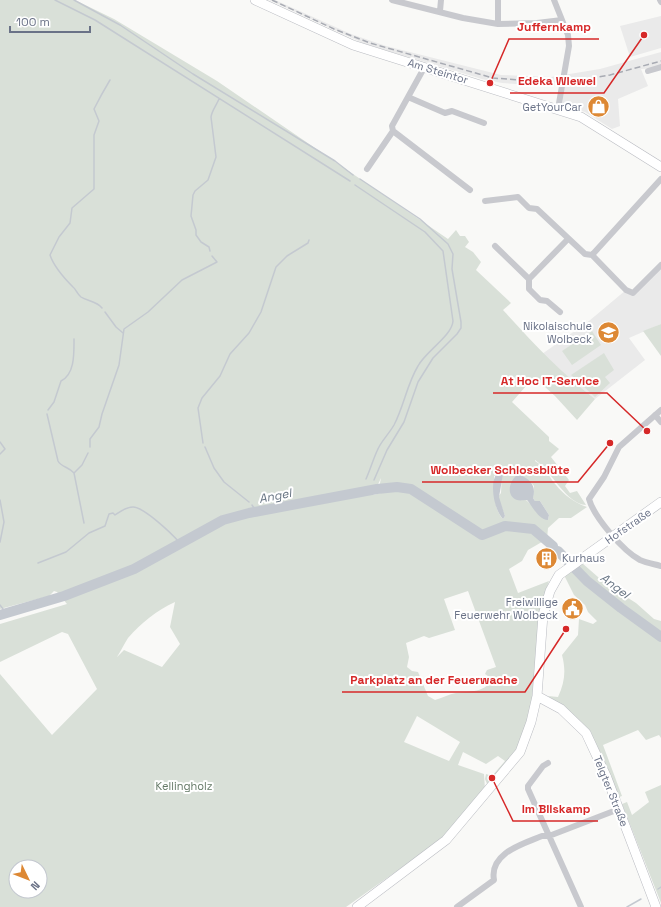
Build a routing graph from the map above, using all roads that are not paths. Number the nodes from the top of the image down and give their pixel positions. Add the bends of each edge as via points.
1 (255, 0) edge
2 (392, 0) edge
3 (441, 0) edge
4 (498, 0) edge
5 (554, 0) edge
6 (440, 11) junction
7 (562, 20) junction
8 (498, 24) junction
9 (424, 68) junction
10 (661, 68) edge
11 (648, 71) dead end
12 (408, 97) junction
13 (558, 109) junction
14 (484, 123) dead end
15 (393, 131) junction
16 (661, 167) edge
17 (367, 169) dead end
18 (661, 179) edge
19 (470, 190) dead end
20 (485, 201) dead end
21 (568, 239) junction
22 (495, 246) dead end
23 (592, 255) junction
24 (661, 265) edge
25 (529, 279) junction
26 (560, 312) dead end
27 (661, 410) edge
28 (655, 415) junction
29 (661, 422) edge
30 (661, 502) edge
31 (614, 536) junction
32 (661, 566) edge
33 (537, 696) junction
34 (548, 763) dead end
35 (619, 809) junction
36 (549, 836) junction
37 (357, 907) edge
38 (458, 907) edge
39 (581, 907) edge
40 (656, 907) edge

1 - 9 street, Am Steintor via 353,45
2 - 6 street
3 - 6 street
4 - 8 street
5 - 7 street
6 - 8 street
7 - 8 street
7 - 13 street via 569,46
9 - 12 street
9 - 13 street, Am Steintor
10 - 11 street
12 - 14 street via 445,113 452,111
12 - 15 street via 392,126
13 - 16 street, Am Steintor via 581,117
15 - 17 street
15 - 19 street
18 - 23 street
20 - 21 street via 518,197 529,208 536,209
21 - 23 street via 585,254
21 - 25 street
22 - 25 street
23 - 24 street via 608,274 633,293
25 - 26 street via 529,289 540,300 547,301
27 - 28 street
28 - 29 street
28 - 31 street via 619,447 589,499 591,507
30 - 31 street, Hofstraße
31 - 32 street via 632,555 649,564
31 - 33 street, Hofstraße via 566,569 552,585 543,615
33 - 35 street, Telgter Straße via 561,709 586,733
33 - 37 street, Hofstraße via 520,752 459,826 439,847
34 - 36 street via 542,766 528,789
35 - 36 street
35 - 40 street, Telgter Straße
36 - 38 street via 542,836 519,845 502,856 494,866 494,880
36 - 39 street

